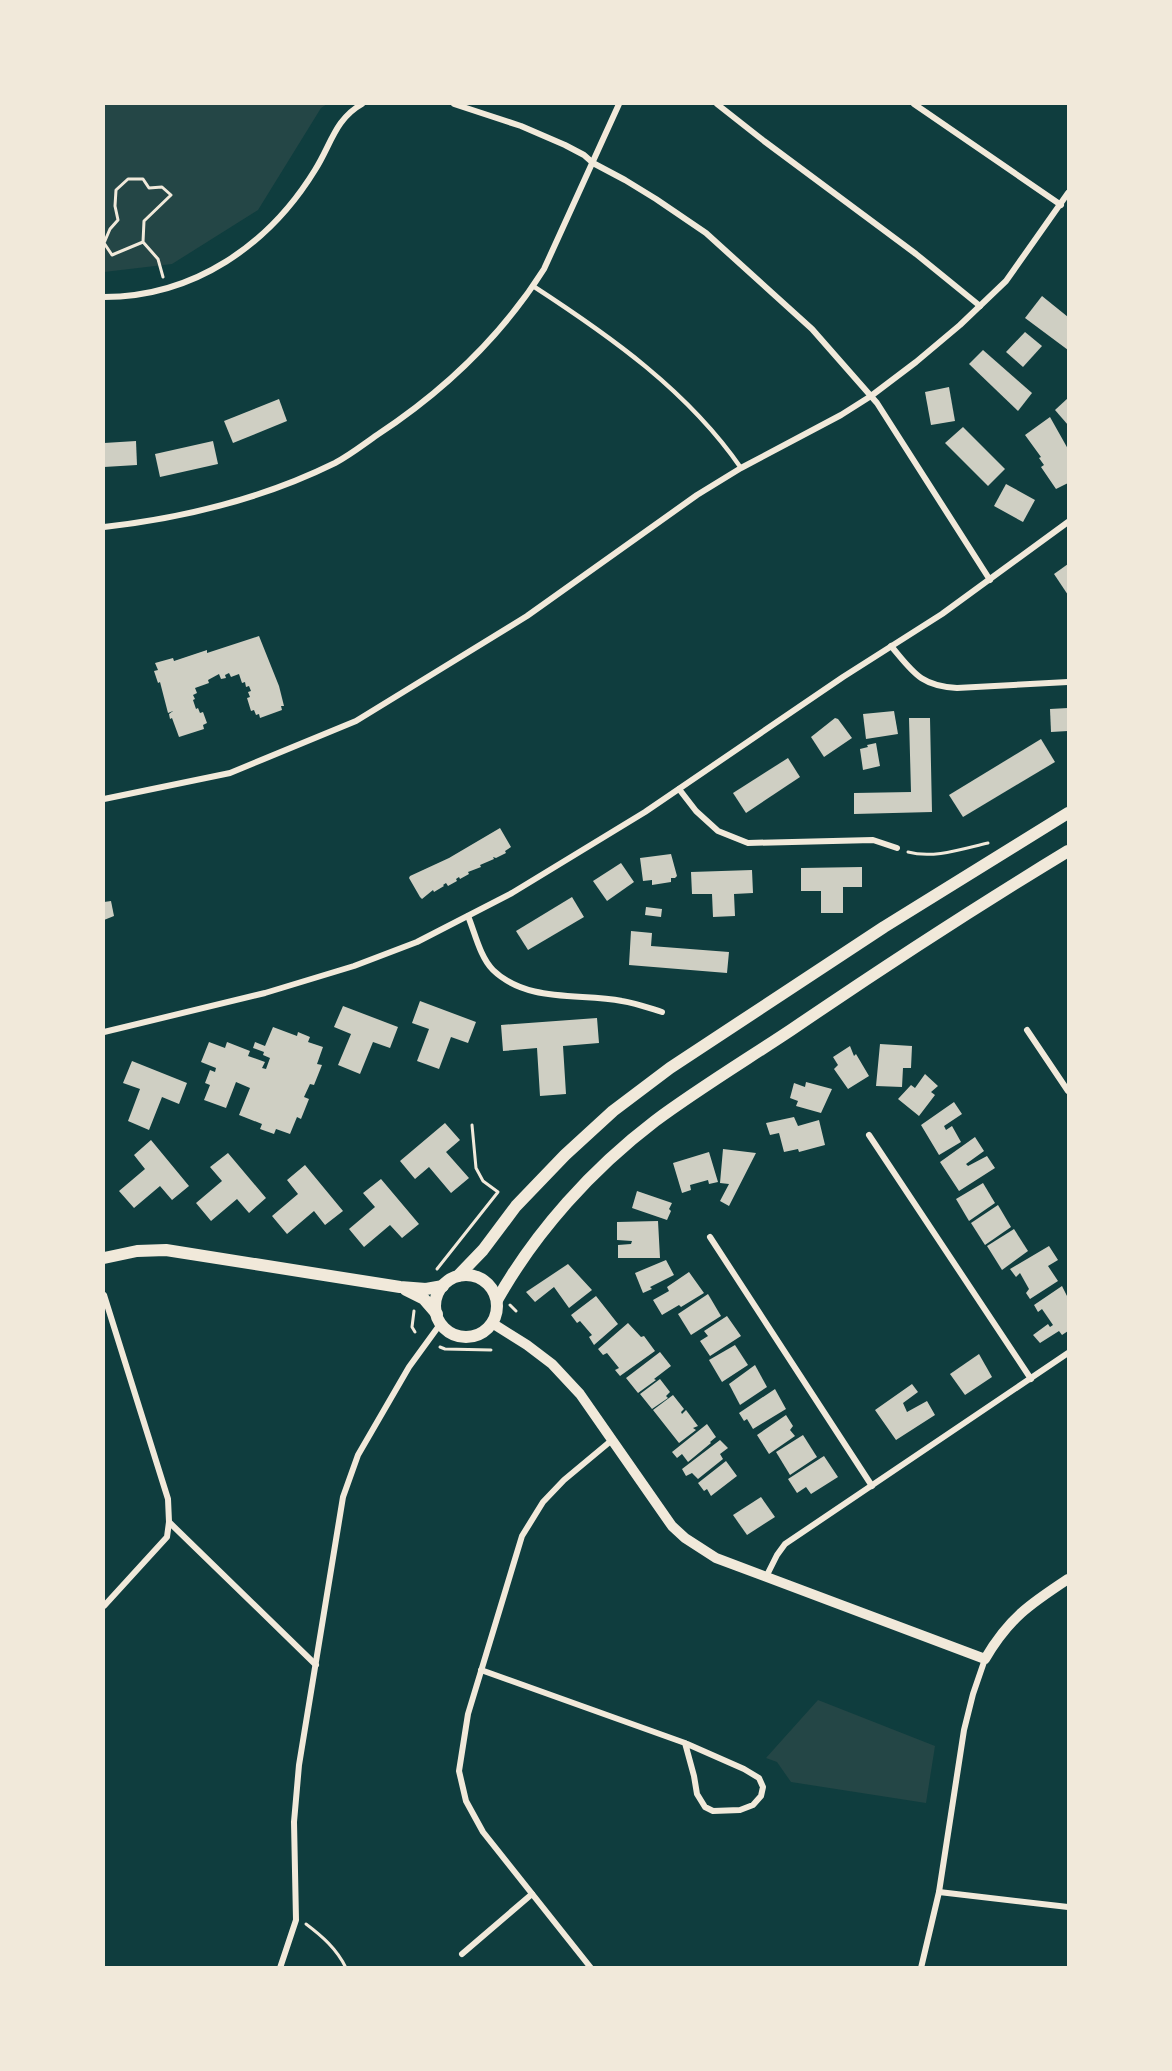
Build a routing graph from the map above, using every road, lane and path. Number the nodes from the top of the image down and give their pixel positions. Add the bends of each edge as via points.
1 (362, 104) edge
2 (454, 104) edge
3 (620, 104) edge
4 (717, 104) edge
5 (914, 104) edge
6 (593, 163) junction
7 (1068, 193) edge
8 (1060, 205) junction
9 (143, 242) junction
10 (533, 286) junction
11 (166, 288) junction
12 (104, 297) edge
13 (980, 306) junction
14 (871, 396) junction
15 (741, 468) junction
16 (1068, 522) edge
17 (104, 526) edge
18 (990, 580) junction
19 (891, 646) junction
20 (1068, 682) edge
21 (679, 789) junction
22 (104, 799) edge
23 (1068, 813) edge
24 (988, 843) dead end
25 (897, 848) joint
26 (1068, 851) edge
27 (468, 916) junction
28 (662, 1012) dead end
29 (1027, 1030) dead end
30 (104, 1032) edge
31 (1068, 1091) edge
32 (472, 1125) dead end
33 (869, 1135) dead end
34 (710, 1238) dead end
35 (104, 1258) edge
36 (437, 1269) dead end
37 (458, 1276) junction
38 (443, 1286) junction
39 (400, 1287) junction
40 (104, 1295) edge
41 (503, 1302) junction
42 (415, 1309) dead end
43 (516, 1311) dead end
44 (439, 1318) junction
45 (492, 1323) junction
46 (415, 1332) dead end
47 (440, 1347) dead end
48 (490, 1350) dead end
49 (1068, 1353) edge
50 (1031, 1379) junction
51 (612, 1440) junction
52 (872, 1486) junction
53 (169, 1522) junction
54 (766, 1577) junction
55 (1068, 1579) edge
56 (104, 1606) edge
57 (985, 1659) junction
58 (316, 1665) junction
59 (481, 1670) junction
60 (685, 1743) junction
61 (939, 1892) junction
62 (532, 1894) junction
63 (1068, 1907) edge
64 (296, 1920) junction
65 (462, 1954) dead end
66 (280, 1968) edge
67 (346, 1968) edge
68 (591, 1968) edge
69 (921, 1968) edge

1 - 11 street via 351,110 336,128 317,167 285,213 267,230 228,261
2 - 6 street via 521,126 565,145
3 - 6 street
4 - 13 street
5 - 8 street
6 - 10 street
6 - 14 street via 706,233 812,328
7 - 8 street
8 - 13 street via 1006,281
9 - 9 path via 144,220 171,195 162,188 149,189 142,179 128,179 116,190 114,206 118,220 104,243 112,255
9 - 11 path via 158,259
10 - 15 lane via 626,350 667,385 722,441
10 - 17 street via 505,323 446,385 338,462 226,504 180,516
11 - 12 street
13 - 14 street
14 - 15 street
14 - 18 street
15 - 22 street via 527,616 356,721 230,773
16 - 18 street
18 - 19 street
19 - 20 street via 923,681 939,687
19 - 21 street
21 - 25 street via 718,831 748,843 873,840
21 - 27 street
23 - 37 main road via 670,1068 613,1111 516,1206
24 - 25 path via 918,855
26 - 41 main road via 874,974 655,1121 569,1201 532,1245
27 - 28 street via 493,970 513,984 544,993 621,1000
27 - 30 street via 417,942 354,966 265,993
29 - 31 street
32 - 36 path via 476,1168 483,1181 498,1192
33 - 50 street
34 - 52 street
35 - 39 main road via 166,1250
37 - 38 main road
37 - 41 main road via 483,1280
38 - 39 main road
38 - 44 main road via 436,1304
39 - 44 main road via 424,1299
40 - 53 street via 168,1498
41 - 43 path
41 - 45 main road
42 - 46 path
44 - 45 main road via 456,1335 466,1337
44 - 58 street via 358,1455 344,1497
45 - 51 street via 552,1364 580,1394
47 - 48 path
49 - 50 street
50 - 52 street
51 - 54 street via 661,1511 685,1538 716,1558
51 - 59 street via 564,1480 531,1520 522,1536
52 - 54 street via 785,1544
53 - 56 street via 167,1536
53 - 58 street
54 - 57 street
55 - 57 street via 1013,1618
57 - 61 street via 964,1730
58 - 64 street via 300,1754 294,1822
59 - 60 street
59 - 62 street via 468,1714 459,1771 466,1801 483,1832
60 - 60 street via 697,1794 705,1807 723,1812 740,1810 753,1805 761,1796 759,1778
61 - 63 street
61 - 69 street
62 - 65 street
62 - 68 street
64 - 66 street
64 - 67 path via 328,1941

